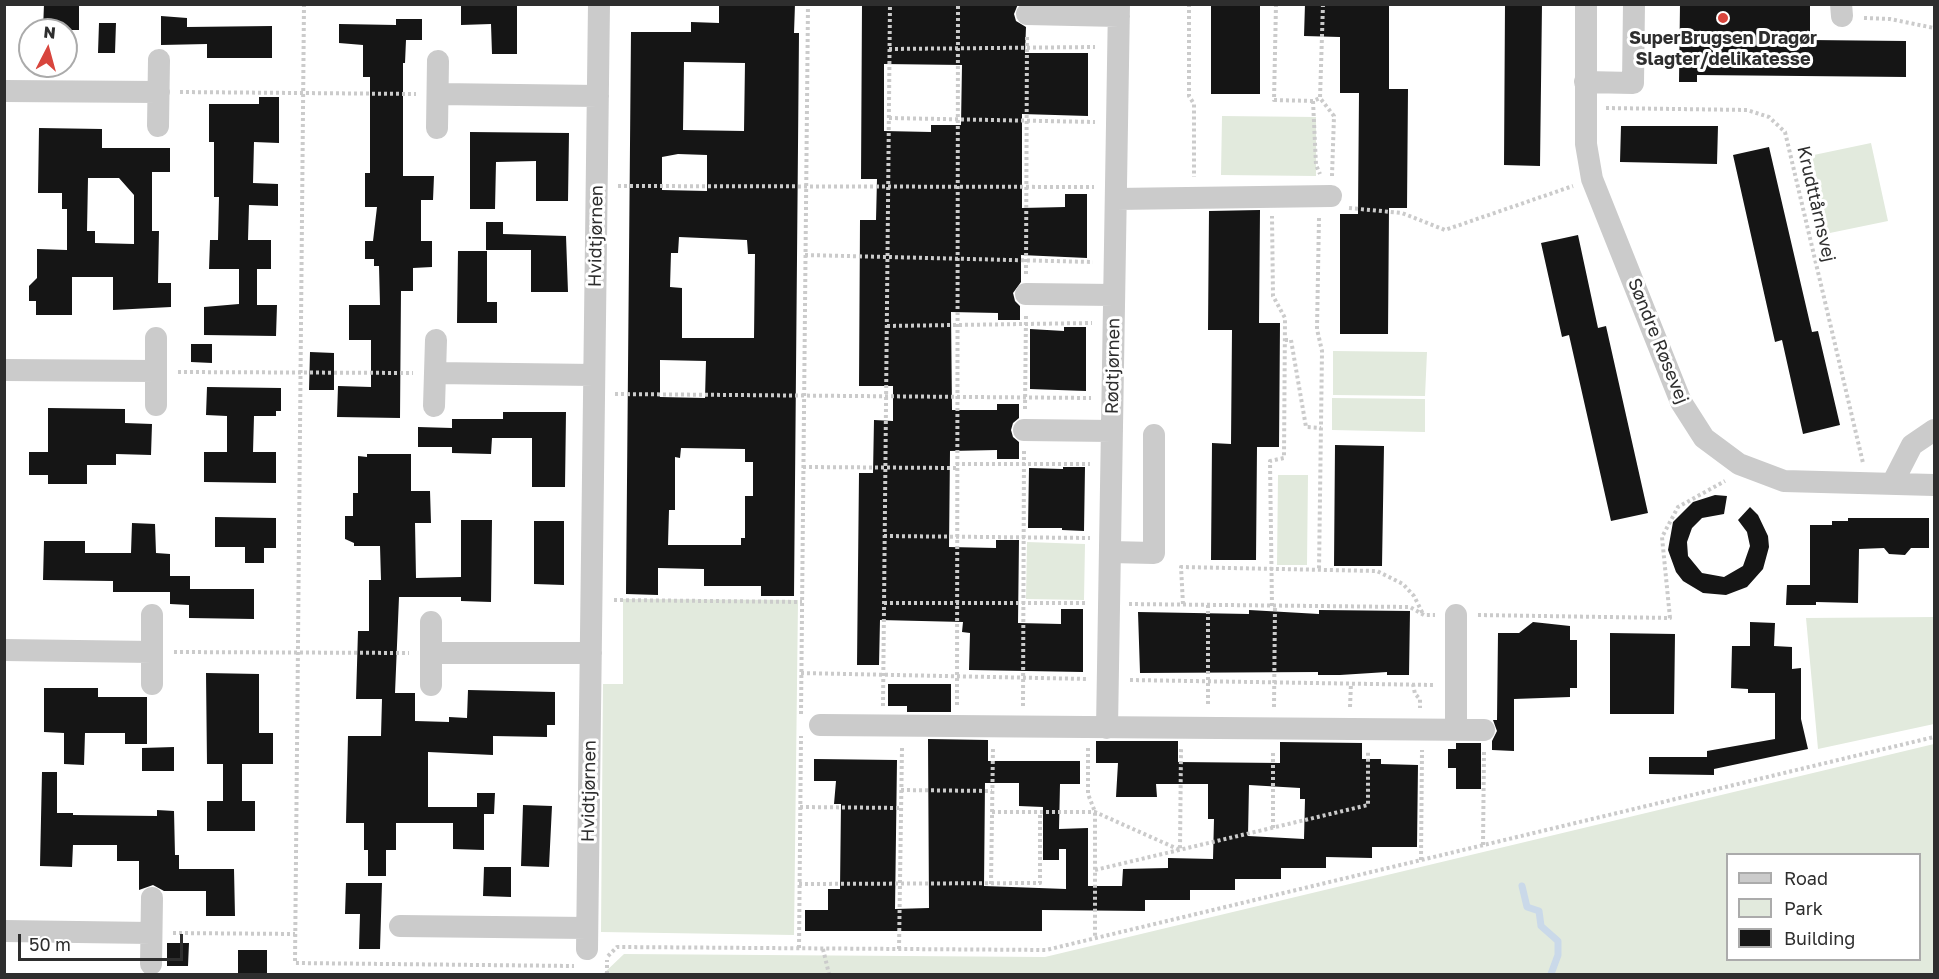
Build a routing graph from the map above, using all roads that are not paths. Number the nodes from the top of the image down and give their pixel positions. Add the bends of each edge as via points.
1 (599, 4) edge
2 (1586, 4) edge
3 (1634, 4) edge
4 (1119, 10) edge
5 (1027, 14) road end
6 (159, 60) dead end
7 (438, 61) dead end
8 (1585, 82) junction
9 (4, 91) edge
10 (159, 92) junction
11 (438, 94) junction
12 (598, 96) junction
13 (158, 126) dead end
14 (437, 128) dead end
15 (1116, 193) junction
16 (1327, 199) road end
17 (1026, 294) road end
18 (1114, 295) junction
19 (156, 338) dead end
20 (436, 340) dead end
21 (4, 370) edge
22 (156, 372) junction
23 (435, 373) junction
24 (594, 385) junction
25 (156, 405) dead end
26 (434, 406) dead end
27 (1024, 430) road end
28 (1935, 430) edge
29 (1112, 431) junction
30 (1154, 435) dead end
31 (1892, 484) junction
32 (1935, 485) edge
33 (1110, 552) junction
34 (152, 615) dead end
35 (1456, 615) road end
36 (431, 622) dead end
37 (4, 650) edge
38 (152, 652) junction
39 (431, 653) junction
40 (591, 653) junction
41 (152, 684) dead end
42 (431, 685) dead end
43 (807, 724) road end
44 (1107, 728) junction
45 (1456, 730) junction
46 (1484, 730) road end
47 (152, 898) dead end
48 (400, 926) dead end
49 (4, 931) edge
50 (151, 933) junction
51 (151, 964) dead end

1 - 12 street, Hvidtjørnen
2 - 8 street, Søndre Røsevej
3 - 8 street via 1633,83
4 - 5 street
4 - 15 street, Rødtjørnen
6 - 10 street
7 - 11 street
8 - 31 street, Søndre Røsevej via 1586,144 1592,179 1681,402 1704,438 1739,465 1784,481
9 - 10 street
10 - 13 street
11 - 12 street
11 - 14 street
12 - 24 street, Hvidtjørnen
15 - 16 street
15 - 18 street, Rødtjørnen
17 - 18 street
18 - 29 street, Rødtjørnen
19 - 22 street
20 - 23 street
21 - 22 street
22 - 25 street
23 - 24 street
23 - 26 street
24 - 40 street, Hvidtjørnen
27 - 29 street
28 - 31 street via 1912,445
29 - 33 street, Rødtjørnen
30 - 33 street via 1154,553
31 - 32 street, Søndre Røsevej
33 - 44 street, Rødtjørnen
34 - 38 street
35 - 45 street
36 - 39 street
37 - 38 street
38 - 41 street
39 - 40 street
39 - 42 street
40 - 48 street, Hvidtjørnen via 594,945
43 - 44 street
44 - 45 street
45 - 46 street
47 - 50 street
49 - 50 street
50 - 51 street

